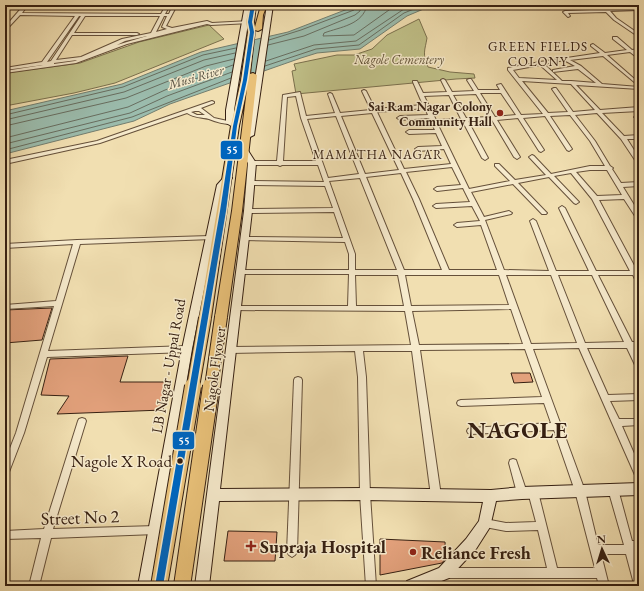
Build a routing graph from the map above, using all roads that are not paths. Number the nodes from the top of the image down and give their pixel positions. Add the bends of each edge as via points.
1 (20, 5) edge
2 (26, 5) edge
3 (168, 5) edge
4 (175, 5) edge
5 (248, 5) edge
6 (253, 5) edge
7 (264, 5) edge
8 (270, 5) edge
9 (604, 5) edge
10 (639, 9) edge
11 (608, 10) junction
12 (20, 12) junction
13 (87, 14) junction
14 (164, 14) junction
15 (171, 14) junction
16 (78, 15) junction
17 (568, 16) dead end
18 (5, 22) edge
19 (207, 22) junction
20 (247, 22) junction
21 (170, 29) junction
22 (5, 30) edge
23 (261, 30) junction
24 (152, 33) junction
25 (71, 34) junction
26 (142, 35) junction
27 (639, 36) edge
28 (615, 38) dead end
29 (116, 43) junction
30 (125, 43) junction
31 (246, 44) junction
32 (593, 45) dead end
33 (639, 50) edge
34 (631, 51) junction
35 (50, 54) junction
36 (57, 54) junction
37 (604, 54) junction
38 (639, 58) edge
39 (564, 59) junction
40 (52, 63) junction
41 (540, 63) junction
42 (43, 64) junction
43 (579, 67) junction
44 (5, 69) edge
45 (555, 71) dead end
46 (5, 72) edge
47 (249, 79) junction
48 (443, 80) dead end
49 (469, 80) dead end
50 (519, 80) junction
51 (560, 81) junction
52 (414, 82) dead end
53 (571, 82) junction
54 (600, 84) junction
55 (499, 86) dead end
56 (639, 86) edge
57 (554, 89) dead end
58 (364, 91) dead end
59 (503, 91) junction
60 (477, 92) junction
61 (330, 94) dead end
62 (450, 94) junction
63 (421, 95) junction
64 (212, 102) dead end
65 (426, 106) junction
66 (195, 109) junction
67 (639, 109) edge
68 (187, 111) junction
69 (374, 111) junction
70 (599, 112) junction
71 (572, 114) junction
72 (338, 115) junction
73 (546, 115) junction
74 (208, 117) junction
75 (519, 117) junction
76 (304, 118) junction
77 (400, 118) dead end
78 (493, 118) junction
79 (432, 119) junction
80 (464, 120) junction
81 (232, 124) junction
82 (438, 131) junction
83 (409, 132) dead end
84 (623, 138) junction
85 (639, 138) edge
86 (244, 147) junction
87 (446, 147) junction
88 (418, 149) dead end
89 (568, 149) dead end
90 (541, 150) dead end
91 (517, 157) dead end
92 (532, 157) dead end
93 (485, 158) dead end
94 (5, 162) edge
95 (639, 162) edge
96 (320, 163) junction
97 (252, 164) junction
98 (280, 164) junction
99 (454, 165) junction
100 (497, 165) dead end
101 (610, 168) junction
102 (402, 171) junction
103 (572, 171) junction
104 (363, 175) junction
105 (550, 176) junction
106 (228, 178) junction
107 (326, 182) junction
108 (250, 183) junction
109 (514, 183) junction
110 (620, 184) junction
111 (639, 184) edge
112 (437, 188) dead end
113 (466, 189) junction
114 (627, 197) junction
115 (594, 198) junction
116 (576, 202) dead end
117 (474, 204) junction
118 (436, 206) dead end
119 (562, 208) dead end
120 (336, 210) junction
121 (248, 211) junction
122 (509, 213) dead end
123 (544, 213) dead end
124 (639, 218) edge
125 (482, 221) junction
126 (533, 222) dead end
127 (457, 225) dead end
128 (210, 238) junction
129 (245, 238) junction
130 (347, 240) junction
131 (77, 242) junction
132 (5, 246) edge
133 (240, 272) junction
134 (352, 272) junction
135 (401, 272) junction
136 (447, 273) junction
137 (502, 273) junction
138 (637, 273) edge
139 (554, 274) junction
140 (595, 274) junction
141 (639, 281) edge
142 (59, 303) junction
143 (512, 306) junction
144 (5, 307) edge
145 (236, 308) junction
146 (352, 308) junction
147 (409, 309) junction
148 (629, 345) junction
149 (639, 345) edge
150 (582, 346) junction
151 (527, 347) junction
152 (187, 349) junction
153 (359, 349) junction
154 (416, 349) junction
155 (230, 350) junction
156 (44, 354) junction
157 (639, 365) edge
158 (298, 380) dead end
159 (225, 394) junction
160 (179, 395) junction
161 (639, 397) edge
162 (605, 398) junction
163 (547, 400) junction
164 (461, 403) dead end
165 (82, 421) dead end
166 (639, 422) edge
167 (616, 423) junction
168 (557, 426) junction
169 (471, 431) dead end
170 (513, 463) dead end
171 (5, 472) edge
172 (639, 475) edge
173 (613, 489) junction
174 (639, 489) edge
175 (580, 491) junction
176 (527, 492) junction
177 (214, 494) junction
178 (295, 494) junction
179 (365, 494) junction
180 (436, 496) junction
181 (491, 496) junction
182 (485, 524) junction
183 (541, 526) junction
184 (156, 530) junction
185 (47, 534) junction
186 (5, 535) edge
187 (633, 547) edge
188 (594, 549) junction
189 (292, 552) dead end
190 (554, 572) junction
191 (444, 573) junction
192 (600, 573) junction
193 (639, 584) edge
194 (34, 586) edge
195 (145, 586) edge
196 (159, 586) edge
197 (182, 586) edge
198 (202, 586) edge
199 (371, 586) edge
200 (412, 586) edge
201 (604, 586) edge

1 - 18 street
2 - 12 street
3 - 14 street
4 - 15 street
5 - 20 street
6 - 20 highway
7 - 23 highway via 260,14
8 - 23 street
9 - 11 street
10 - 11 street
11 - 17 street via 565,12
11 - 27 street
12 - 13 street
12 - 16 street
12 - 22 street
13 - 14 street
13 - 16 street
13 - 25 street
14 - 15 street
14 - 24 street
15 - 21 street via 164,27
16 - 35 street
19 - 20 street
19 - 21 street
19 - 30 street
20 - 31 highway via 252,32
21 - 24 street
23 - 47 highway
23 - 86 street via 256,96 250,135
24 - 26 street
25 - 26 street
25 - 36 street
26 - 29 street
28 - 34 street
29 - 30 street
29 - 40 street via 82,58
30 - 46 street via 76,62
31 - 47 highway
31 - 81 street via 230,110
32 - 37 street
33 - 34 street
34 - 37 street
34 - 38 street
35 - 36 street
35 - 42 street
36 - 40 street
37 - 39 street
37 - 56 street
39 - 41 street
39 - 43 street
40 - 42 street
41 - 50 street via 510,69
41 - 51 street
42 - 44 street
43 - 45 street
43 - 54 street
47 - 81 highway, Nagole Flyover
47 - 86 highway, Nagole Flyover
48 - 62 street
49 - 60 street
50 - 51 street
50 - 73 street
51 - 53 street
52 - 63 street
53 - 54 street
53 - 70 street
54 - 56 street
55 - 59 street
57 - 71 street
58 - 69 street
59 - 60 street
59 - 75 street
60 - 62 street
60 - 78 street
61 - 72 street
62 - 63 street
62 - 80 street
63 - 65 street
64 - 66 street
65 - 69 street
65 - 79 street
66 - 68 street
66 - 74 street via 201,110
67 - 70 street
68 - 74 street via 197,117
68 - 94 street via 98,142
69 - 72 street
69 - 102 street
70 - 71 street
70 - 84 street
71 - 73 street
71 - 101 street
72 - 76 street
72 - 104 street
73 - 75 street
73 - 89 street
74 - 81 street
75 - 78 street
75 - 90 street
76 - 96 street
76 - 98 street via 298,93 285,96
77 - 79 street
78 - 80 street
78 - 91 street
79 - 80 street
79 - 82 street
80 - 93 street
81 - 106 highway, Nagole Flyover
82 - 83 street
82 - 87 street
84 - 85 street
84 - 95 street
86 - 97 street
86 - 197 highway, Nagole Flyover, bridge via 237,211
87 - 88 street
87 - 99 street
92 - 105 street
96 - 98 street
96 - 107 street
97 - 98 street
97 - 108 street
99 - 102 street
99 - 113 street
100 - 109 street
101 - 103 street
101 - 110 street
102 - 104 street
102 - 136 street
103 - 105 street
103 - 115 street
104 - 107 street
104 - 135 street
105 - 109 street
105 - 116 street
106 - 128 street, LB Nagar - Uppal Road via 221,185
106 - 196 highway, Nagole Flyover, bridge
107 - 108 street
107 - 120 street
108 - 121 street
109 - 113 street
109 - 123 street
110 - 111 street
110 - 114 street
112 - 113 street
113 - 117 street
114 - 115 street
114 - 124 street
115 - 138 street
117 - 118 street
117 - 125 street
119 - 140 street
120 - 121 street
120 - 130 street
121 - 129 street
122 - 125 street
125 - 127 street
125 - 137 street
126 - 139 street
128 - 131 street
128 - 152 street, LB Nagar - Uppal Road
129 - 130 street
129 - 133 street
130 - 134 street via 352,254
131 - 132 street
131 - 142 street
133 - 134 street
133 - 145 street
134 - 135 street
134 - 146 street
135 - 136 street
135 - 147 street
136 - 137 street
137 - 139 street
137 - 143 street
138 - 140 street
138 - 141 street
139 - 140 street
139 - 150 street
140 - 148 street
142 - 144 street
142 - 156 street
143 - 147 street
143 - 151 street
145 - 146 street
145 - 155 street
146 - 147 street
147 - 154 street
148 - 149 street
148 - 150 street
148 - 157 street
150 - 151 street
150 - 162 street
151 - 154 street
151 - 163 street
152 - 156 street
152 - 160 street, LB Nagar - Uppal Road
153 - 154 street
153 - 155 street
153 - 179 street
154 - 180 street
155 - 159 street
156 - 171 street via 20,433
158 - 178 street
159 - 160 street
159 - 177 street
160 - 184 street, LB Nagar - Uppal Road
161 - 162 street
162 - 167 street
163 - 164 street
163 - 168 street
165 - 185 street
166 - 167 street
167 - 172 street
168 - 169 street
168 - 175 street
170 - 176 street
173 - 174 street
173 - 175 street
173 - 187 street
175 - 176 street
175 - 188 street
176 - 181 street
176 - 183 street
177 - 178 street
177 - 198 street
178 - 179 street
178 - 189 street
179 - 180 street
179 - 199 street
180 - 181 street
181 - 182 street
182 - 183 street via 506,527
182 - 191 street
183 - 190 street
184 - 185 street, Street No 2
184 - 195 street, LB Nagar - Uppal Road
185 - 186 street, Street No 2
185 - 194 street
187 - 188 street
187 - 193 street
188 - 192 street
190 - 191 street
190 - 192 street
191 - 200 street
192 - 201 street

